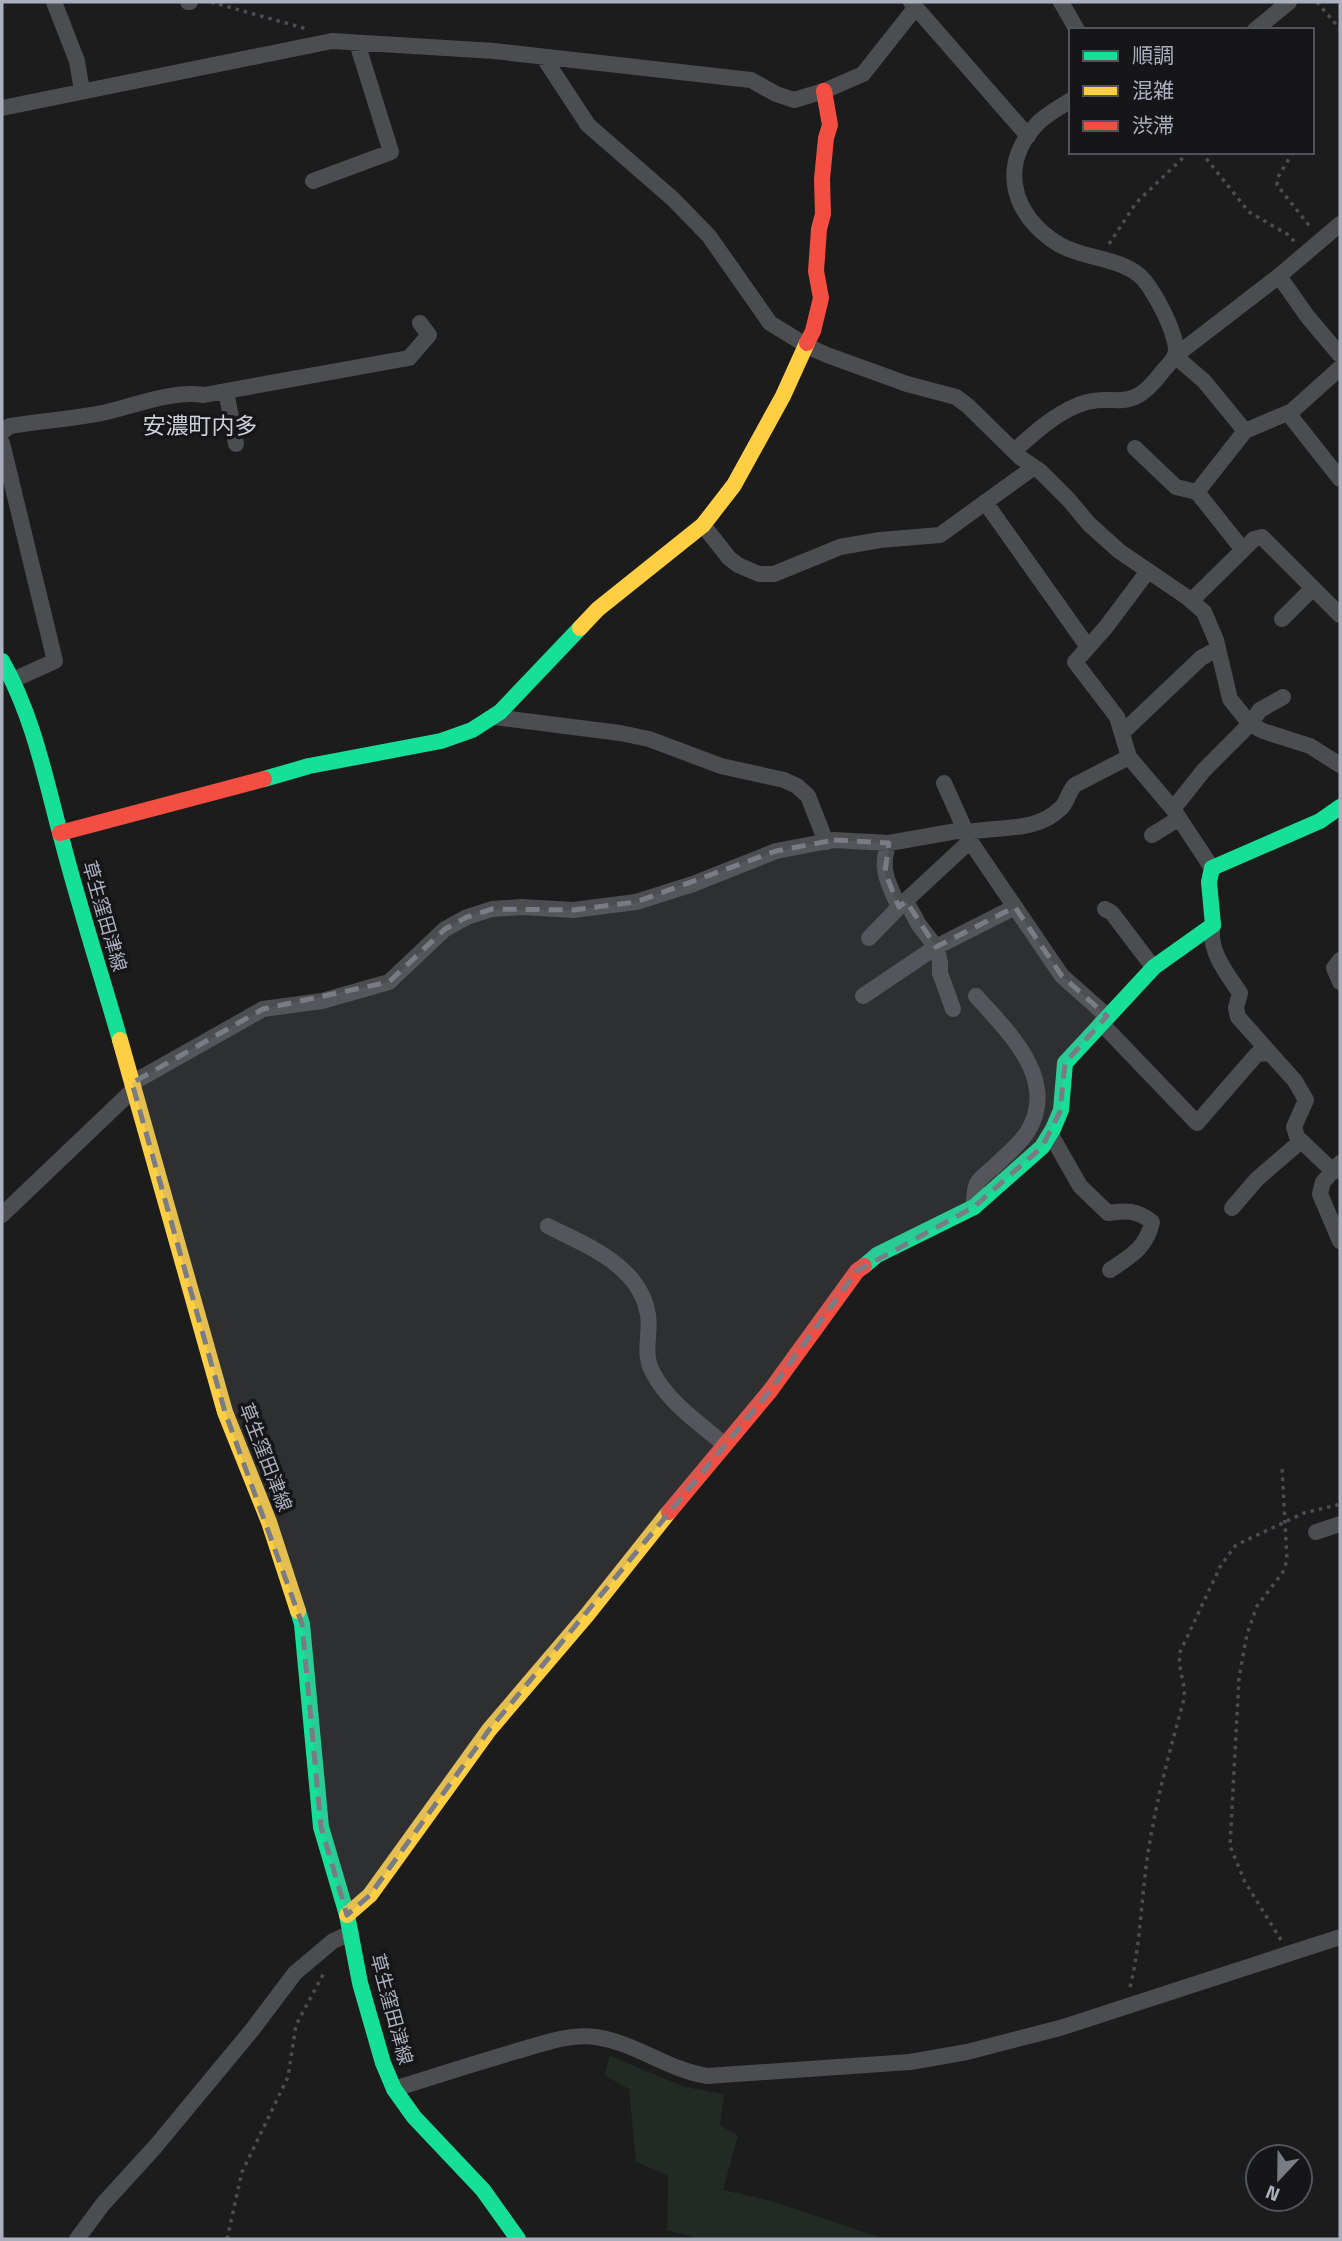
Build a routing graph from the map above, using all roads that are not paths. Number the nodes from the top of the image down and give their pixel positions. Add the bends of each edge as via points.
1 (54, 2) edge
2 (1061, 2) edge
3 (1289, 2) edge
4 (914, 4) edge
5 (1076, 28) edge
6 (1257, 28) edge
7 (356, 43) junction
8 (544, 58) junction
9 (82, 91) junction
10 (824, 91) junction
11 (1069, 101) edge
12 (2, 108) edge
13 (1028, 136) junction
14 (313, 181) dead end
15 (1340, 224) edge
16 (1279, 276) junction
17 (420, 323) dead end
18 (807, 346) junction
19 (1340, 355) edge
20 (1175, 356) junction
21 (1338, 374) edge
22 (226, 391) junction
23 (1288, 413) junction
24 (1245, 431) junction
25 (2, 432) edge
26 (2, 443) edge
27 (236, 444) dead end
28 (1135, 448) dead end
29 (1014, 451) junction
30 (1034, 467) junction
31 (1340, 480) edge
32 (1197, 492) junction
33 (985, 502) junction
34 (704, 525) junction
35 (1243, 550) junction
36 (1148, 571) junction
37 (1313, 587) junction
38 (1191, 601) junction
39 (1340, 615) edge
40 (1282, 620) dead end
41 (1088, 647) junction
42 (1217, 649) junction
43 (2, 662) edge
44 (13, 680) junction
45 (1283, 697) dead end
46 (494, 718) junction
47 (1251, 724) junction
48 (1122, 733) junction
49 (1129, 757) junction
50 (1340, 765) edge
51 (944, 783) dead end
52 (1340, 807) edge
53 (1176, 814) junction
54 (60, 833) junction
55 (1152, 835) dead end
56 (969, 837) junction
57 (826, 842) junction
58 (889, 843) junction
59 (1212, 868) junction
60 (902, 904) junction
61 (1015, 907) junction
62 (1105, 909) dead end
63 (1213, 925) junction
64 (869, 938) dead end
65 (936, 947) junction
66 (1340, 960) edge
67 (1153, 967) junction
68 (1340, 982) edge
69 (863, 996) dead end
70 (976, 996) dead end
71 (953, 1009) dead end
72 (1104, 1020) junction
73 (1270, 1053) junction
74 (133, 1086) junction
75 (1051, 1135) junction
76 (1301, 1141) junction
77 (1337, 1167) edge
78 (974, 1207) junction
79 (1231, 1208) dead end
80 (2, 1215) edge
81 (548, 1226) dead end
82 (1340, 1241) edge
83 (1110, 1270) dead end
84 (725, 1445) junction
85 (1340, 1524) edge
86 (1316, 1532) dead end
87 (347, 1915) junction
88 (351, 1933) junction
89 (1340, 1937) edge
90 (394, 2089) junction
91 (77, 2239) edge
92 (518, 2239) edge

1 - 9 street via 77,61
2 - 5 street
3 - 6 street
4 - 10 street via 863,74
4 - 13 street
7 - 8 street
7 - 9 street via 332,41
7 - 14 street via 391,152
8 - 10 street via 751,80 794,100
8 - 18 street via 588,125 709,236 770,323
9 - 12 street
10 - 18 street via 830,125 818,250 821,298
11 - 13 street via 1040,121
13 - 20 street via 1015,173 1022,212 1061,246 1124,265 1142,277 1176,342
15 - 16 street
16 - 19 street
16 - 20 street
17 - 22 street via 429,335 409,358
18 - 29 street via 907,384 956,397
18 - 34 street via 734,485
20 - 24 street via 1204,381
20 - 29 street via 1136,398 1078,405 1050,419
21 - 23 street
22 - 25 street via 10,426
22 - 27 street
23 - 24 street
23 - 31 street
24 - 32 street
26 - 44 street via 55,661
28 - 32 street via 1176,487
29 - 30 street
30 - 33 street
30 - 36 street via 1089,524
32 - 35 street
33 - 34 street via 940,535 840,547 774,574 759,574 738,565
33 - 41 street
34 - 46 street via 597,609
35 - 37 street via 1262,537
35 - 38 street
36 - 38 street
36 - 41 street
37 - 39 street
37 - 40 street
38 - 42 street via 1204,612
41 - 48 street via 1075,662 1116,717
42 - 47 street via 1230,699
42 - 48 street via 1201,657
43 - 44 street, 草生窪田津線
44 - 54 street, 草生窪田津線 via 37,744
45 - 47 street via 1260,710
46 - 54 street via 441,741 282,773
46 - 57 street via 639,737 721,766 784,780 808,796
47 - 50 street via 1310,746
47 - 53 street via 1204,770
48 - 49 street
49 - 53 street
49 - 56 street via 1075,785 1064,806 1052,816 1016,829
51 - 56 street
52 - 59 street via 1320,821
53 - 55 street
53 - 59 street
54 - 74 street, 草生窪田津線
56 - 58 street via 957,831
56 - 60 street
56 - 61 street
57 - 58 street
57 - 74 street via 776,850 636,902 573,910 492,909 467,917 445,929 389,982 323,1001 263,1009
58 - 60 street via 883,858 885,872
59 - 63 street via 1207,880
60 - 64 street
60 - 65 street
61 - 65 street
61 - 72 street via 1062,976
62 - 67 street
63 - 67 street
63 - 73 street via 1214,947 1240,993 1238,1017
65 - 69 street
65 - 71 street
66 - 68 street via 1334,968
67 - 72 street
70 - 78 street via 1017,1042 1039,1089 1039,1099 1028,1130 977,1181
72 - 73 street via 1197,1123 1257,1054
72 - 75 street via 1065,1063 1060,1112
73 - 76 street via 1306,1100 1294,1126
74 - 80 street
74 - 87 street, 草生窪田津線 via 226,1412 270,1522 302,1624 321,1827
75 - 78 street
75 - 83 street via 1080,1186 1108,1213 1141,1213 1152,1222 1142,1247
76 - 77 street
76 - 79 street
77 - 82 street via 1320,1194
78 - 84 street via 877,1255 857,1270
81 - 84 street via 624,1269 641,1291 648,1315 646,1356 652,1371 672,1399
84 - 87 street via 489,1730 370,1895
85 - 86 street
87 - 88 street, 草生窪田津線
88 - 90 street, 草生窪田津線 via 369,2016
88 - 91 street via 333,1941 295,1973
89 - 90 street via 1060,2028 909,2062 707,2076 622,2043 572,2038
90 - 92 street, 草生窪田津線 via 425,2131 483,2190

